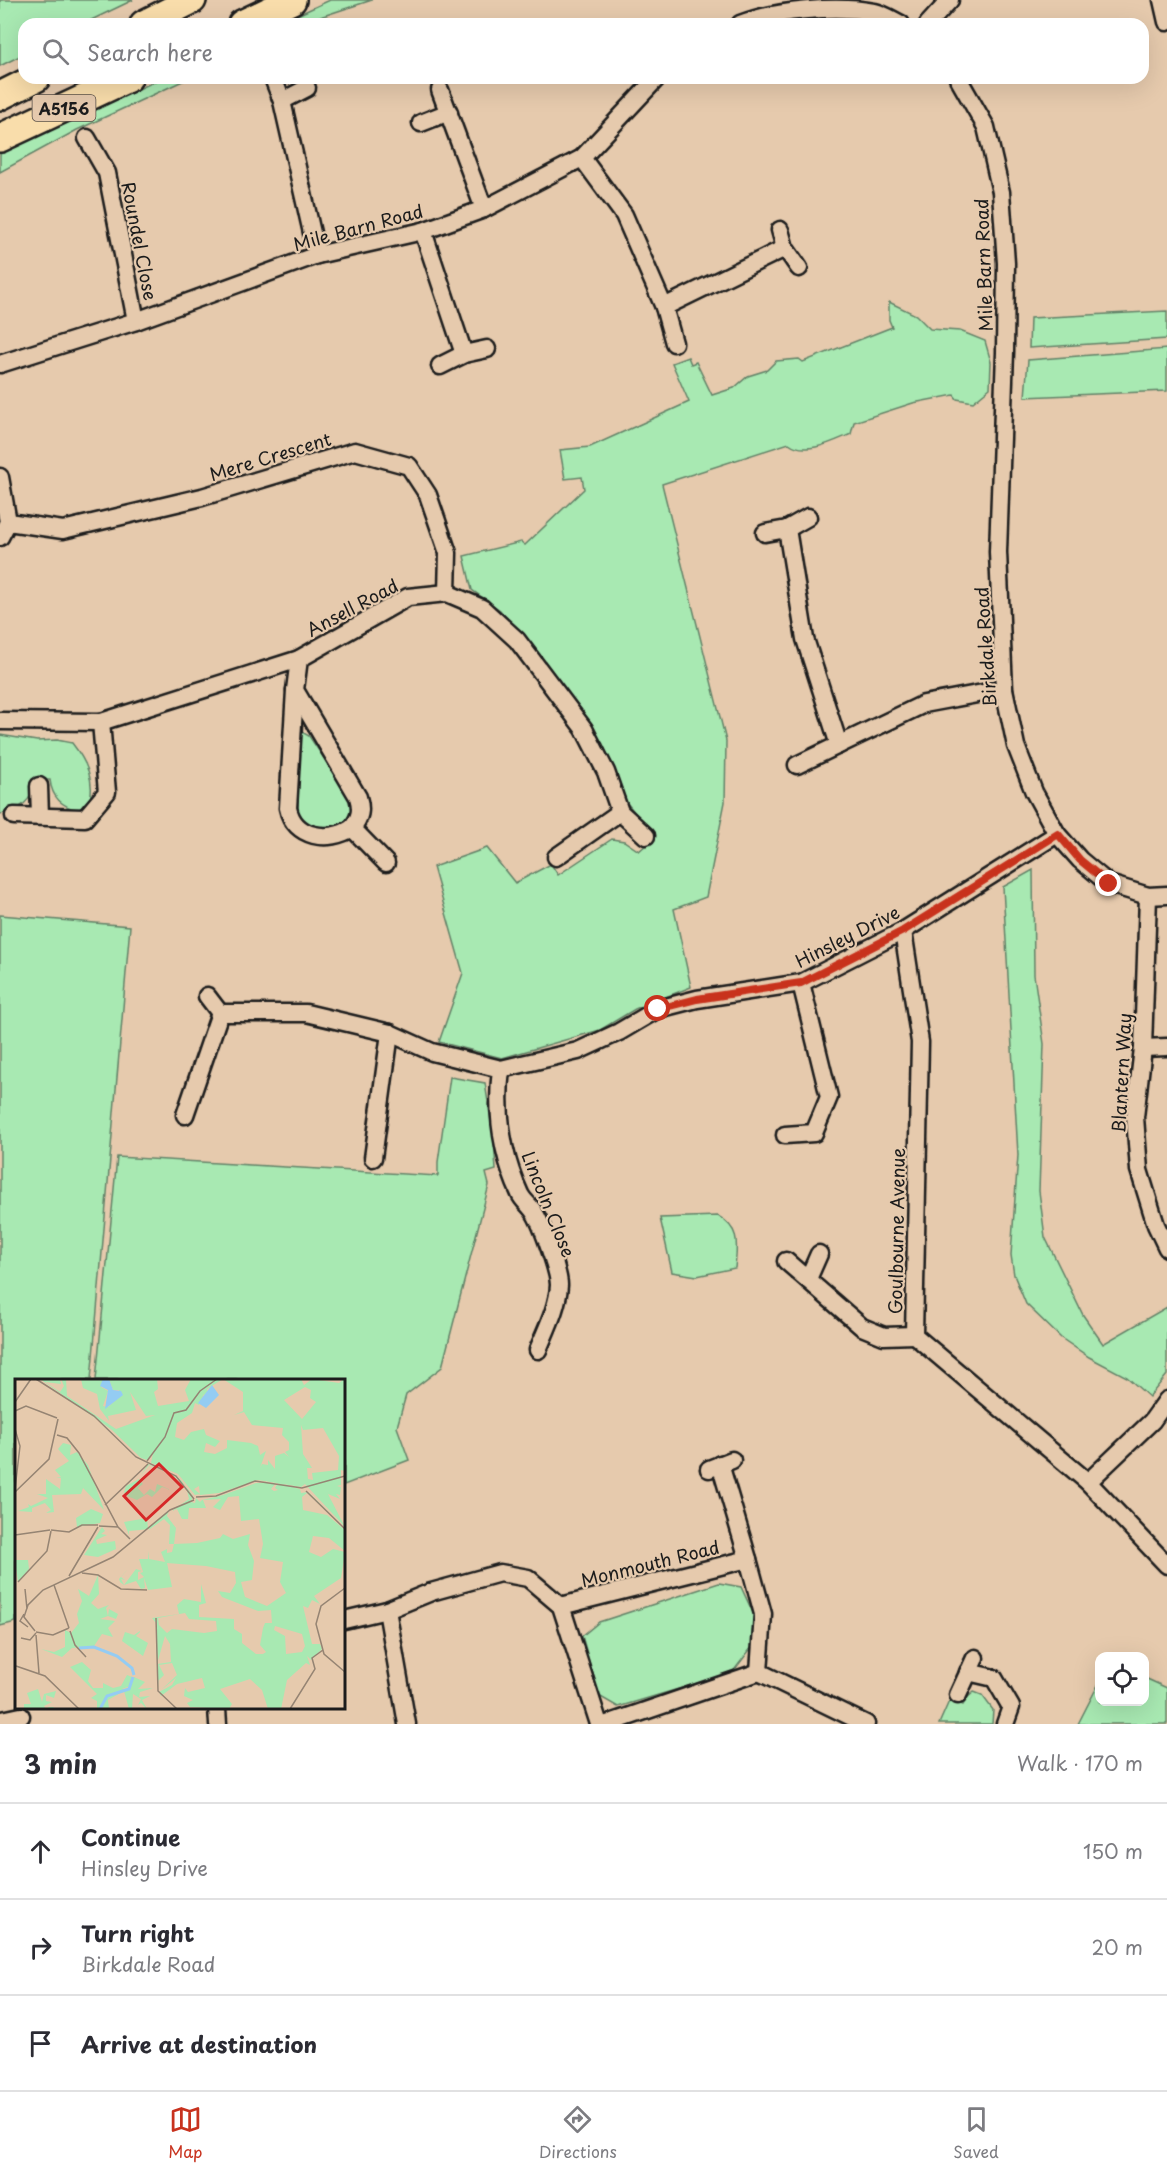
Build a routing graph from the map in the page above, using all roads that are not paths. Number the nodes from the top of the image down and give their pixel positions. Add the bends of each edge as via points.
1 (192, 0) edge
2 (292, 0) edge
3 (950, 0) edge
4 (1161, 0) edge
5 (156, 18) edge
6 (254, 18) edge
7 (756, 18) edge
8 (889, 18) edge
9 (934, 18) edge
10 (1167, 22) edge
11 (24, 84) edge
12 (115, 84) edge
13 (275, 84) edge
14 (651, 84) edge
15 (961, 84) edge
16 (308, 88) dead end
17 (440, 90) dead end
18 (0, 96) edge
19 (282, 101) junction
20 (449, 112) junction
21 (421, 123) dead end
22 (0, 138) edge
23 (87, 138) dead end
24 (582, 158) junction
25 (484, 209) junction
26 (780, 230) dead end
27 (423, 231) junction
28 (786, 248) junction
29 (317, 255) junction
30 (799, 268) dead end
31 (664, 307) junction
32 (136, 321) junction
33 (674, 342) dead end
34 (487, 349) dead end
35 (1005, 352) joint
36 (464, 354) junction
37 (0, 364) edge
38 (440, 366) dead end
39 (0, 477) edge
40 (808, 517) dead end
41 (787, 529) junction
42 (4, 530) edge
43 (765, 534) dead end
44 (447, 593) junction
45 (299, 659) junction
46 (1004, 689) junction
47 (295, 690) junction
48 (0, 721) edge
49 (101, 722) junction
50 (839, 745) junction
51 (797, 765) dead end
52 (39, 786) dead end
53 (620, 812) junction
54 (14, 816) dead end
55 (39, 816) junction
56 (352, 828) junction
57 (1058, 834) junction
58 (646, 836) dead end
59 (556, 857) dead end
60 (387, 863) dead end
61 (1167, 895) edge
62 (1148, 896) junction
63 (903, 931) junction
64 (801, 983) junction
65 (207, 996) dead end
66 (220, 1013) junction
67 (390, 1033) junction
68 (1167, 1047) edge
69 (1143, 1048) junction
70 (501, 1069) junction
71 (184, 1115) dead end
72 (785, 1135) dead end
73 (373, 1158) dead end
74 (1161, 1224) edge
75 (1167, 1248) edge
76 (819, 1254) dead end
77 (786, 1261) dead end
78 (808, 1279) junction
79 (914, 1335) junction
80 (538, 1350) dead end
81 (1167, 1400) edge
82 (720, 1464) dead end
83 (1088, 1482) junction
84 (748, 1559) junction
85 (1167, 1565) edge
86 (561, 1606) junction
87 (387, 1610) junction
88 (345, 1620) edge
89 (759, 1672) junction
90 (958, 1695) dead end
91 (217, 1709) edge
92 (21, 1716) dead end
93 (1, 1721) edge
94 (218, 1724) edge
95 (407, 1724) edge
96 (599, 1724) edge
97 (607, 1724) edge
98 (866, 1724) edge
99 (1005, 1724) edge

1 - 5 highway
2 - 6 highway
3 - 9 street
4 - 10 street
7 - 8 street via 824,9 877,12
11 - 18 highway, A5156
12 - 22 highway, A5156
13 - 19 street
14 - 24 street, Mile Barn Road
15 - 35 street, Mile Barn Road via 986,127 1001,192 1006,263
16 - 19 street
17 - 20 street
19 - 29 street
20 - 21 street
20 - 25 street
23 - 32 street, Roundel Close via 107,173
24 - 25 street, Mile Barn Road
24 - 31 street via 624,215
25 - 27 street, Mile Barn Road
26 - 28 street
27 - 29 street, Mile Barn Road
27 - 36 street
28 - 30 street
28 - 31 street
29 - 32 street, Mile Barn Road
31 - 33 street
32 - 37 street, Mile Barn Road
34 - 36 street
35 - 46 street, Birkdale Road via 998,552
36 - 38 street
39 - 42 street
40 - 41 street
41 - 43 street
41 - 50 street via 805,639
42 - 44 street, Mere Crescent via 63,530 202,496 355,451 409,466 428,495 448,554
44 - 45 street, Ansell Road via 408,597
44 - 53 street, Ansell Road via 482,608 517,640 584,729 606,772
45 - 47 street
45 - 49 street, Ansell Road
46 - 50 street via 924,704
46 - 57 street, Birkdale Road via 1016,746 1034,792
47 - 56 street via 358,797 361,808
47 - 56 street via 290,816 303,831 329,838
48 - 49 street, Ansell Road
49 - 55 street via 107,792 85,818
50 - 51 street
52 - 55 street
53 - 58 street, Ansell Road
53 - 59 street
54 - 55 street
56 - 60 street
57 - 62 street, Birkdale Road via 1080,860 1109,884
57 - 63 street, Hinsley Drive
61 - 62 street, Birkdale Road
62 - 69 street, Blantern Way
63 - 64 street, Hinsley Drive
63 - 79 street, Goulbourne Avenue via 920,1042
64 - 70 street, Hinsley Drive via 658,1009 578,1051
64 - 72 street via 829,1097 814,1133
65 - 66 street
66 - 67 street, Hinsley Drive via 306,1012
66 - 71 street
67 - 70 street, Hinsley Drive via 432,1052
67 - 73 street
68 - 69 street
69 - 74 street, Blantern Way via 1135,1117 1139,1170
70 - 80 street, Lincoln Close via 498,1097 502,1140 521,1196 534,1212 546,1240 559,1284
74 - 75 street, Blantern Way
76 - 78 street
77 - 78 street
78 - 79 street via 862,1327 884,1336
79 - 83 street, Goulbourne Avenue
81 - 83 street via 1152,1421
82 - 84 street, Monmouth Road
83 - 85 street, Goulbourne Avenue
84 - 86 street, Monmouth Road
84 - 89 street, Monmouth Road via 763,1614
86 - 87 street via 528,1578 500,1573 431,1592
86 - 96 street
87 - 88 street
87 - 95 street
89 - 97 street
89 - 98 street
90 - 99 street via 971,1665 994,1678 1011,1707
91 - 94 street
92 - 93 street

